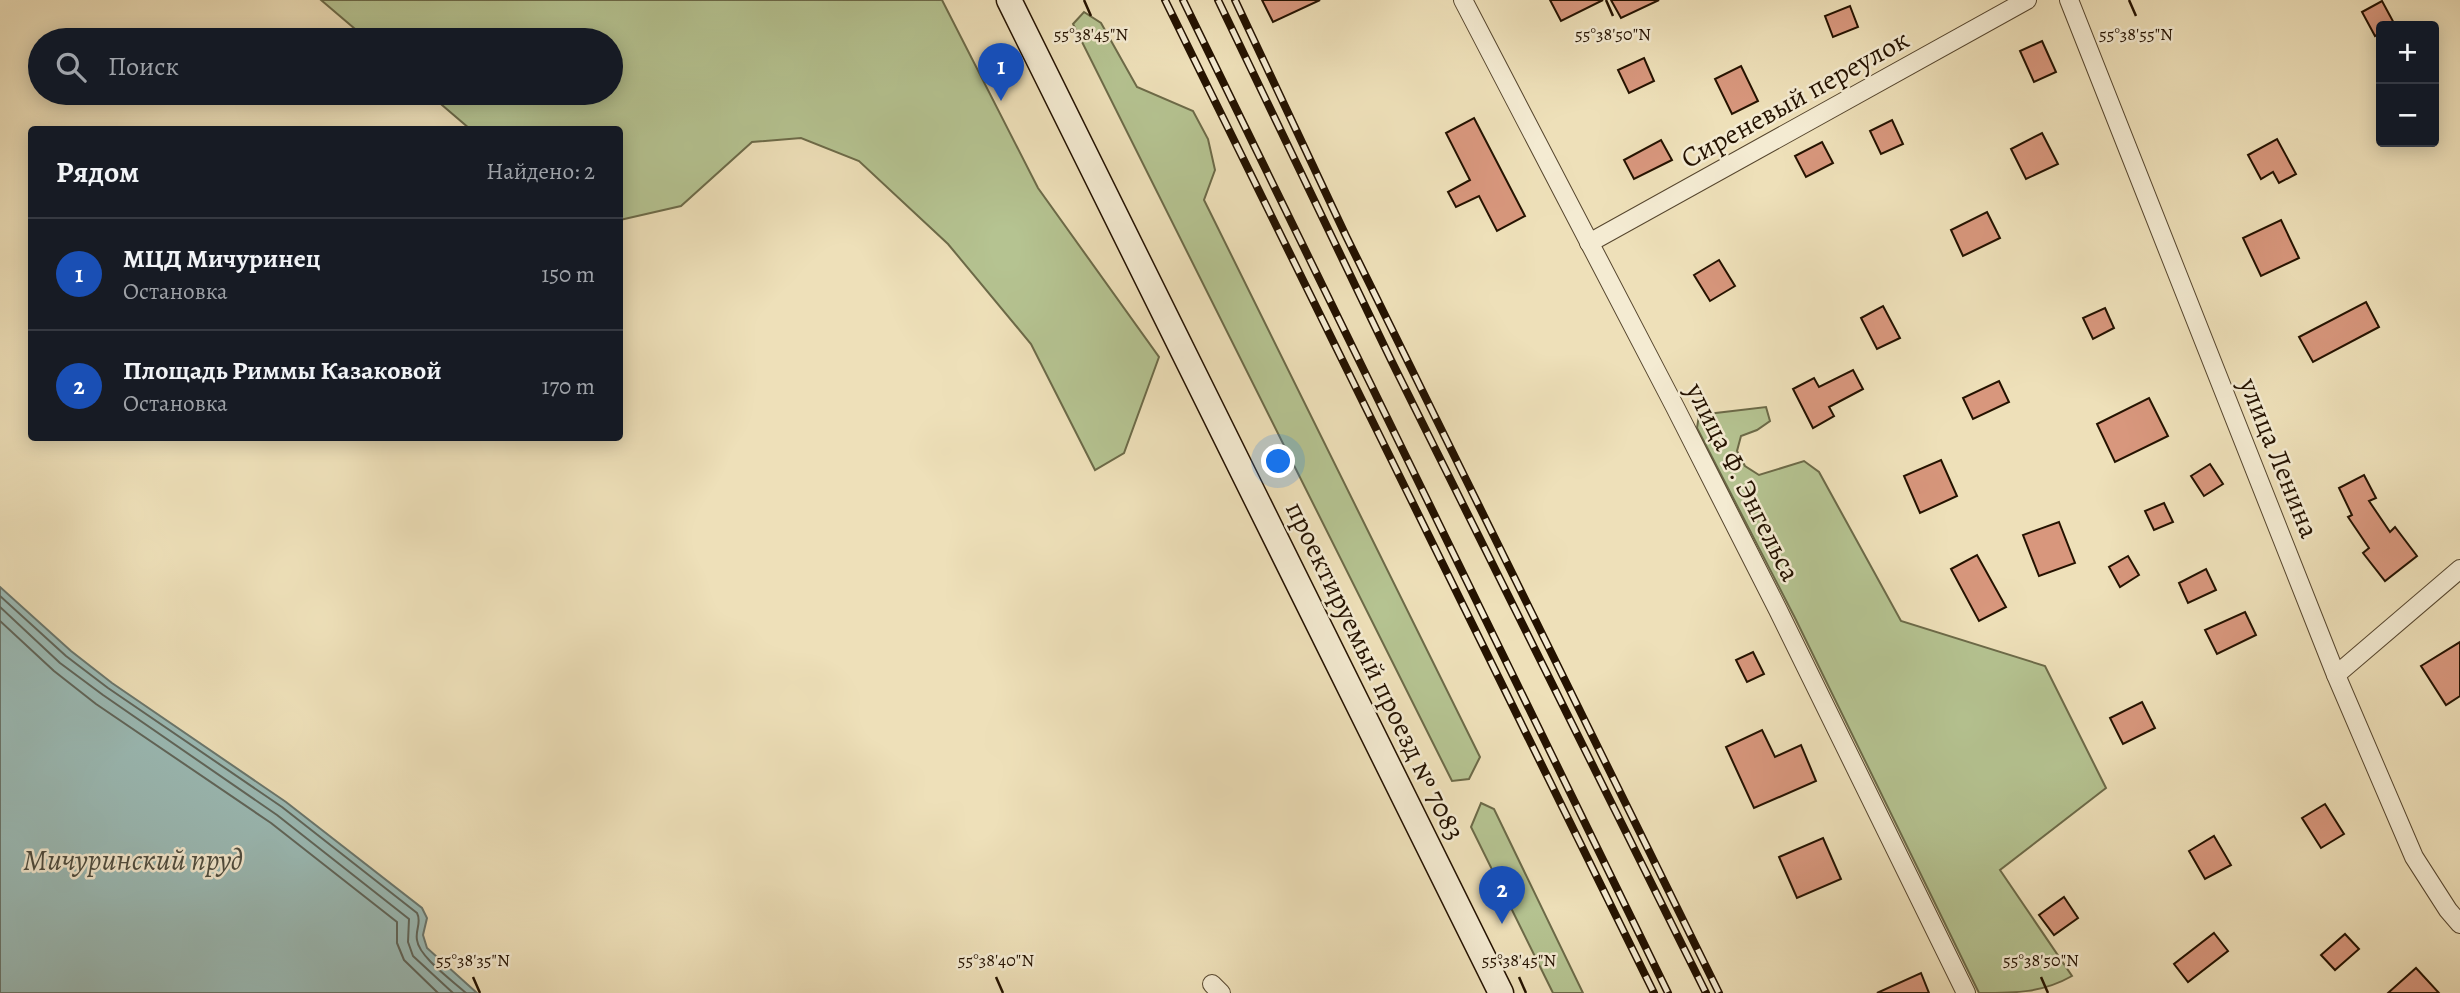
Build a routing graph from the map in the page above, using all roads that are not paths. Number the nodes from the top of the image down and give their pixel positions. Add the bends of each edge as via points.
1 (1009, 0) edge
2 (1463, 0) edge
3 (2027, 0) edge
4 (2069, 0) edge
5 (1588, 243) junction
6 (2460, 569) edge
7 (2336, 675) junction
8 (2460, 924) edge
9 (1501, 993) edge
10 (1966, 993) edge

1 - 9 main road, проектируемый проезд № 7083
2 - 5 street, улица Ф. Энгельса
3 - 5 street, Сиреневый переулок
4 - 7 street, улица Ленина
5 - 10 street, улица Ф. Энгельса via 1778,610
6 - 7 street
7 - 8 street, улица Ленина via 2414,857

